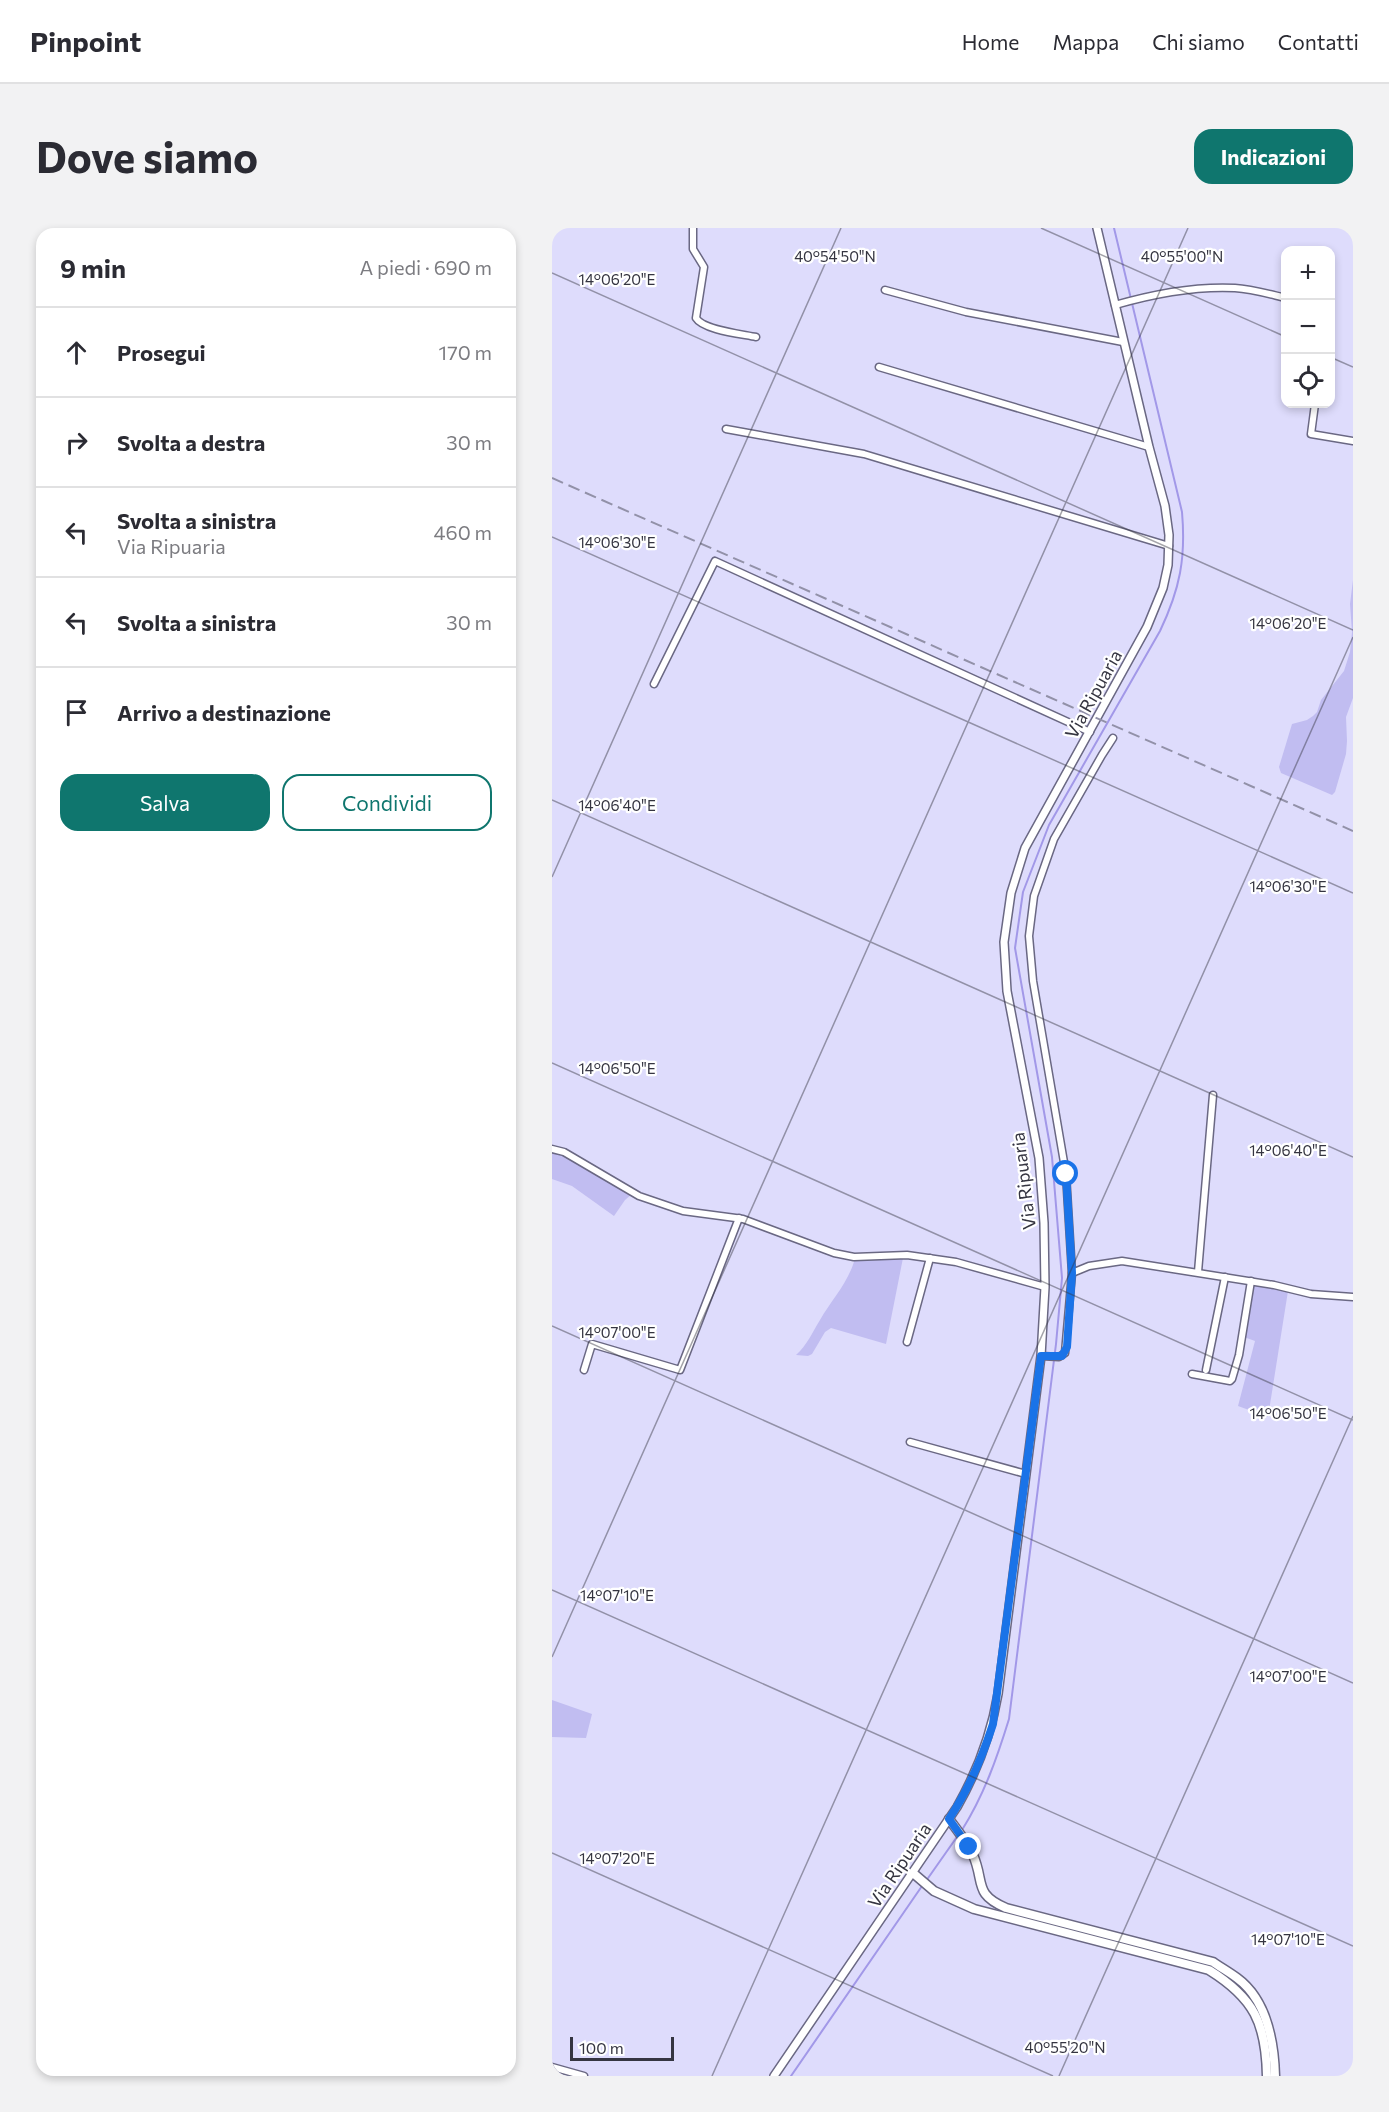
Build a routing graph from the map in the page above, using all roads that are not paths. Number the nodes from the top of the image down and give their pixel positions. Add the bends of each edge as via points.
1 (693, 228) edge
2 (1097, 228) edge
3 (885, 290) dead end
4 (1281, 297) edge
5 (1118, 304) junction
6 (756, 337) dead end
7 (1123, 342) junction
8 (879, 367) dead end
9 (1314, 408) edge
10 (726, 429) dead end
11 (1353, 441) edge
12 (1149, 447) junction
13 (1169, 546) junction
14 (654, 684) dead end
15 (1090, 732) junction
16 (1113, 738) dead end
17 (1214, 1095) dead end
18 (552, 1149) edge
19 (739, 1218) junction
20 (930, 1258) junction
21 (1198, 1272) junction
22 (1072, 1273) junction
23 (1225, 1277) junction
24 (1251, 1281) junction
25 (1045, 1287) junction
26 (1353, 1297) edge
27 (907, 1342) dead end
28 (1044, 1356) junction
29 (584, 1370) dead end
30 (1206, 1370) dead end
31 (1192, 1374) dead end
32 (910, 1442) dead end
33 (1026, 1474) junction
34 (951, 1822) junction
35 (913, 1873) junction
36 (552, 2067) edge
37 (584, 2076) edge
38 (774, 2076) edge
39 (1267, 2076) edge
40 (1275, 2076) edge

1 - 6 street via 693,249 704,267 696,318 709,327
2 - 5 street, Via Ripuaria
3 - 7 street via 966,312
4 - 5 street via 1236,288 1172,292
5 - 7 street, Via Ripuaria
7 - 12 street, Via Ripuaria
8 - 12 street
9 - 11 street via 1311,434
10 - 13 street via 864,454
12 - 13 street, Via Ripuaria via 1165,506
13 - 15 street, Via Ripuaria via 1158,604
14 - 15 street via 716,561
15 - 25 street, Via Ripuaria via 1025,848 1011,893 1004,942 1006,991 1039,1158
16 - 22 street via 1054,839 1034,896 1029,936 1066,1174
17 - 21 street
18 - 19 street via 564,1152 639,1196 683,1210
19 - 20 street via 834,1253
19 - 29 street via 680,1370 592,1344
20 - 25 street
20 - 27 street
21 - 22 street via 1122,1261
21 - 23 street
22 - 28 street via 1065,1353 1059,1357
23 - 24 street
23 - 30 street
24 - 26 street via 1311,1294
24 - 31 street via 1232,1379
25 - 28 street, Via Ripuaria
28 - 33 street, Via Ripuaria
32 - 33 street
33 - 34 street, Via Ripuaria via 993,1724 976,1772
34 - 35 street, Via Ripuaria
34 - 40 main road via 976,1863 982,1891 995,1903 1213,1962 1239,1979 1257,2001 1269,2026
35 - 38 street, Via Ripuaria
35 - 39 main road via 930,1888 985,1912 1209,1970 1232,1984 1250,2004 1261,2027
36 - 37 street

